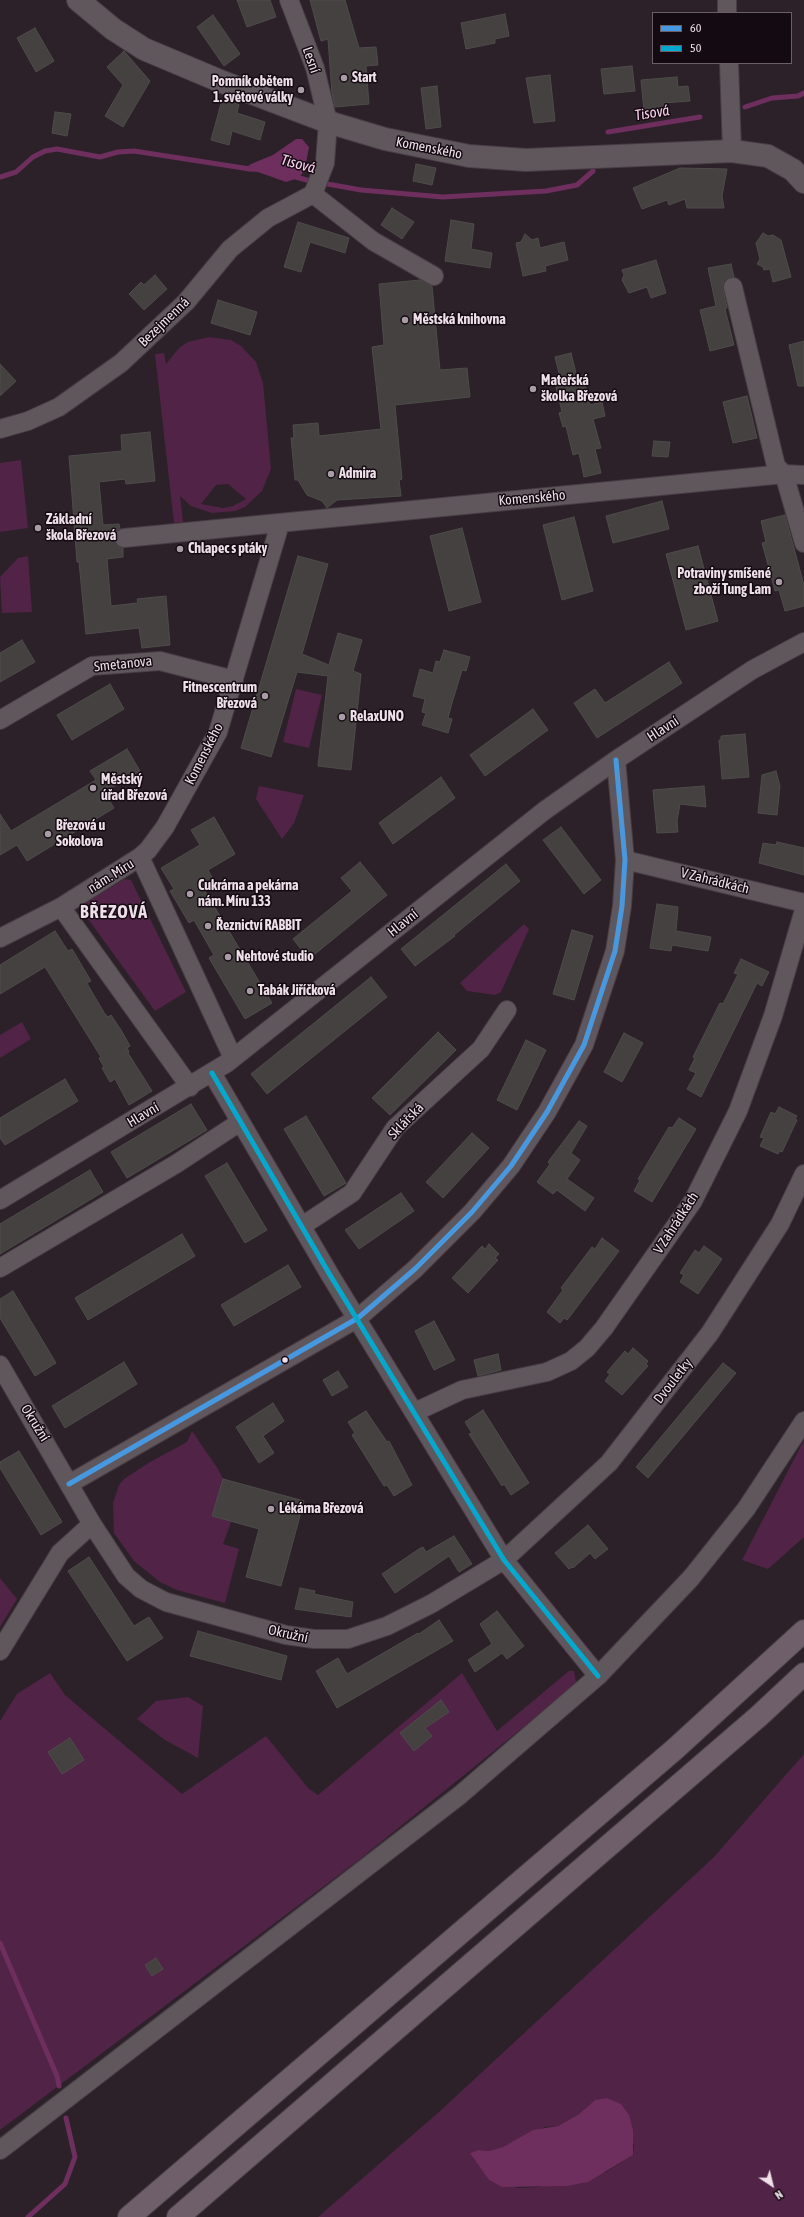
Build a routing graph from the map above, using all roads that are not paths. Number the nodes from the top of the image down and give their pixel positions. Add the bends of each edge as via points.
1 (78, 0) edge
2 (289, 0) edge
3 (727, 0) edge
4 (727, 12) edge
5 (729, 64) edge
6 (328, 122) junction
7 (732, 151) junction
8 (804, 182) edge
9 (313, 194) junction
10 (434, 276) dead end
11 (733, 287) dead end
12 (0, 429) edge
13 (784, 474) junction
14 (804, 476) edge
15 (280, 524) junction
16 (124, 538) dead end
17 (804, 543) edge
18 (804, 642) edge
19 (234, 680) junction
20 (0, 720) edge
21 (616, 760) junction
22 (140, 857) junction
23 (625, 860) junction
24 (804, 903) edge
25 (61, 907) junction
26 (804, 910) edge
27 (0, 938) edge
28 (507, 1010) dead end
29 (233, 1058) junction
30 (212, 1073) junction
31 (190, 1087) junction
32 (240, 1122) junction
33 (804, 1174) edge
34 (0, 1200) edge
35 (302, 1226) junction
36 (0, 1268) edge
37 (358, 1318) junction
38 (0, 1365) edge
39 (415, 1412) junction
40 (804, 1421) edge
41 (69, 1484) junction
42 (92, 1524) junction
43 (504, 1560) junction
44 (804, 1631) edge
45 (0, 1651) edge
46 (804, 1674) edge
47 (598, 1676) junction
48 (0, 2150) edge
49 (129, 2217) edge
50 (178, 2217) edge

1 - 6 street, Komenského via 112,29 144,50
2 - 6 street, Lesní via 315,68
3 - 4 street
5 - 7 street
6 - 7 street, Komenského via 385,140 469,156 526,160
6 - 9 street via 325,163
7 - 8 street, Komenského via 768,156 793,170
9 - 10 street via 373,241
9 - 12 street, Bezejmenná via 268,218 230,249 186,302 121,363 59,407 28,421
11 - 13 street via 776,466
13 - 14 street, Komenského
13 - 15 street, Komenského
13 - 17 street
15 - 16 street, Komenského
15 - 19 street, Komenského
18 - 21 street, Hlavní via 752,670
19 - 20 street, Smetanova via 160,661 92,666
19 - 22 street, Komenského via 218,732 165,827
21 - 23 street
21 - 29 street, Hlavní via 496,848
22 - 25 street, nám. Míru
22 - 29 street, nám. Míru
23 - 24 street, V Zahrádkách
23 - 37 street via 622,906 615,951 603,992 584,1045 551,1106 511,1166 472,1212 414,1269
25 - 27 street, nám. Míru
25 - 31 street
26 - 39 street, V Zahrádkách via 773,1016 738,1111 693,1201 604,1328 587,1348 571,1361 547,1372 462,1390
28 - 35 street, Sklářská via 481,1049 395,1128 352,1193
29 - 30 street, Hlavní
30 - 31 street, Hlavní
30 - 32 street
31 - 34 street, Hlavní
32 - 35 street
32 - 36 street via 176,1164
33 - 43 street, Dvouletky via 780,1224 710,1333 609,1462
35 - 37 street
37 - 39 street
37 - 41 street
38 - 41 street, Okružní
39 - 43 street
40 - 47 street via 746,1509 690,1578
41 - 42 street, Okružní
42 - 43 street, Okružní via 126,1576 141,1589 166,1602 286,1635 314,1640 348,1638 387,1626 431,1604
42 - 45 street via 60,1553
43 - 47 street
44 - 49 highway via 674,1749
46 - 50 highway via 753,1721
47 - 48 street via 460,1795

